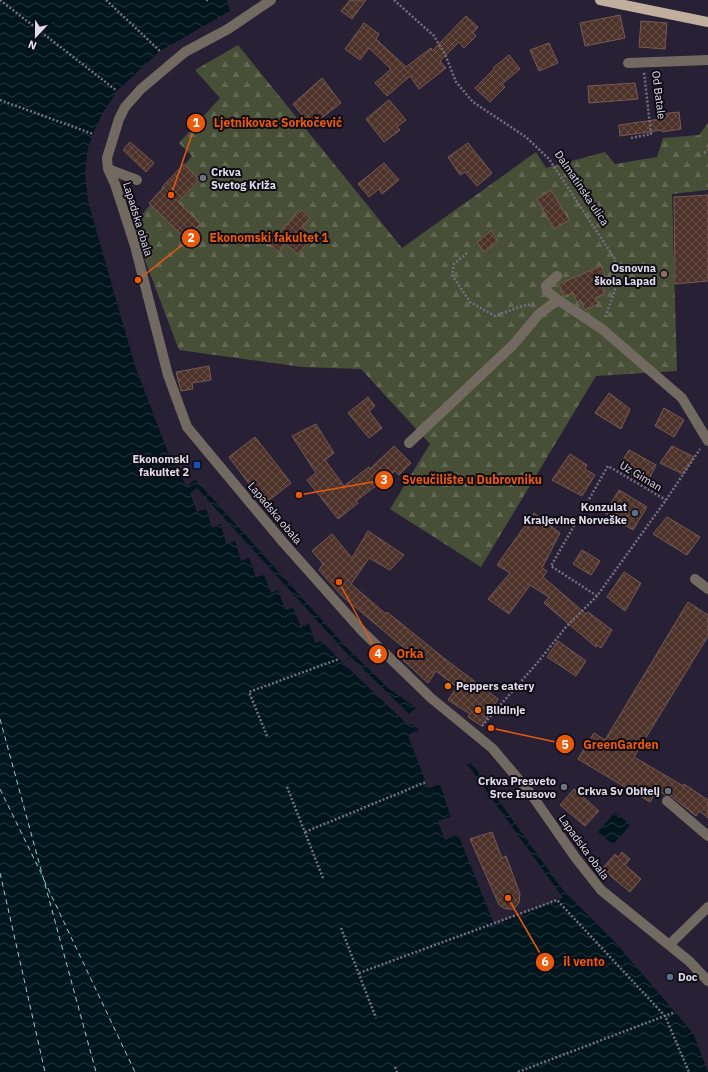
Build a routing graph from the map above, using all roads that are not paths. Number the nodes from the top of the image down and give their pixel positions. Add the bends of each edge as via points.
1 (272, 0) edge
2 (600, 0) edge
3 (708, 22) edge
4 (708, 60) edge
5 (628, 63) dead end
6 (108, 169) junction
7 (137, 180) dead end
8 (556, 276) dead end
9 (558, 300) junction
10 (707, 441) edge
11 (408, 443) dead end
12 (695, 579) dead end
13 (708, 589) edge
14 (667, 801) dead end
15 (708, 836) edge
16 (708, 907) edge
17 (669, 945) junction
18 (708, 981) edge

1 - 6 street, Lapadska obala via 228,29 185,52 141,89 118,119 107,158
2 - 3 main road
4 - 5 street, Od Batale
6 - 7 street
6 - 17 street, Lapadska obala via 135,246 168,375 187,427 282,541 362,631 431,698 492,748 522,782 601,890
8 - 9 street via 546,286 547,291
9 - 10 street via 602,329 682,398
9 - 11 street via 539,314 513,345
12 - 13 street
14 - 15 street
16 - 17 street
17 - 18 street, Lapadska obala

